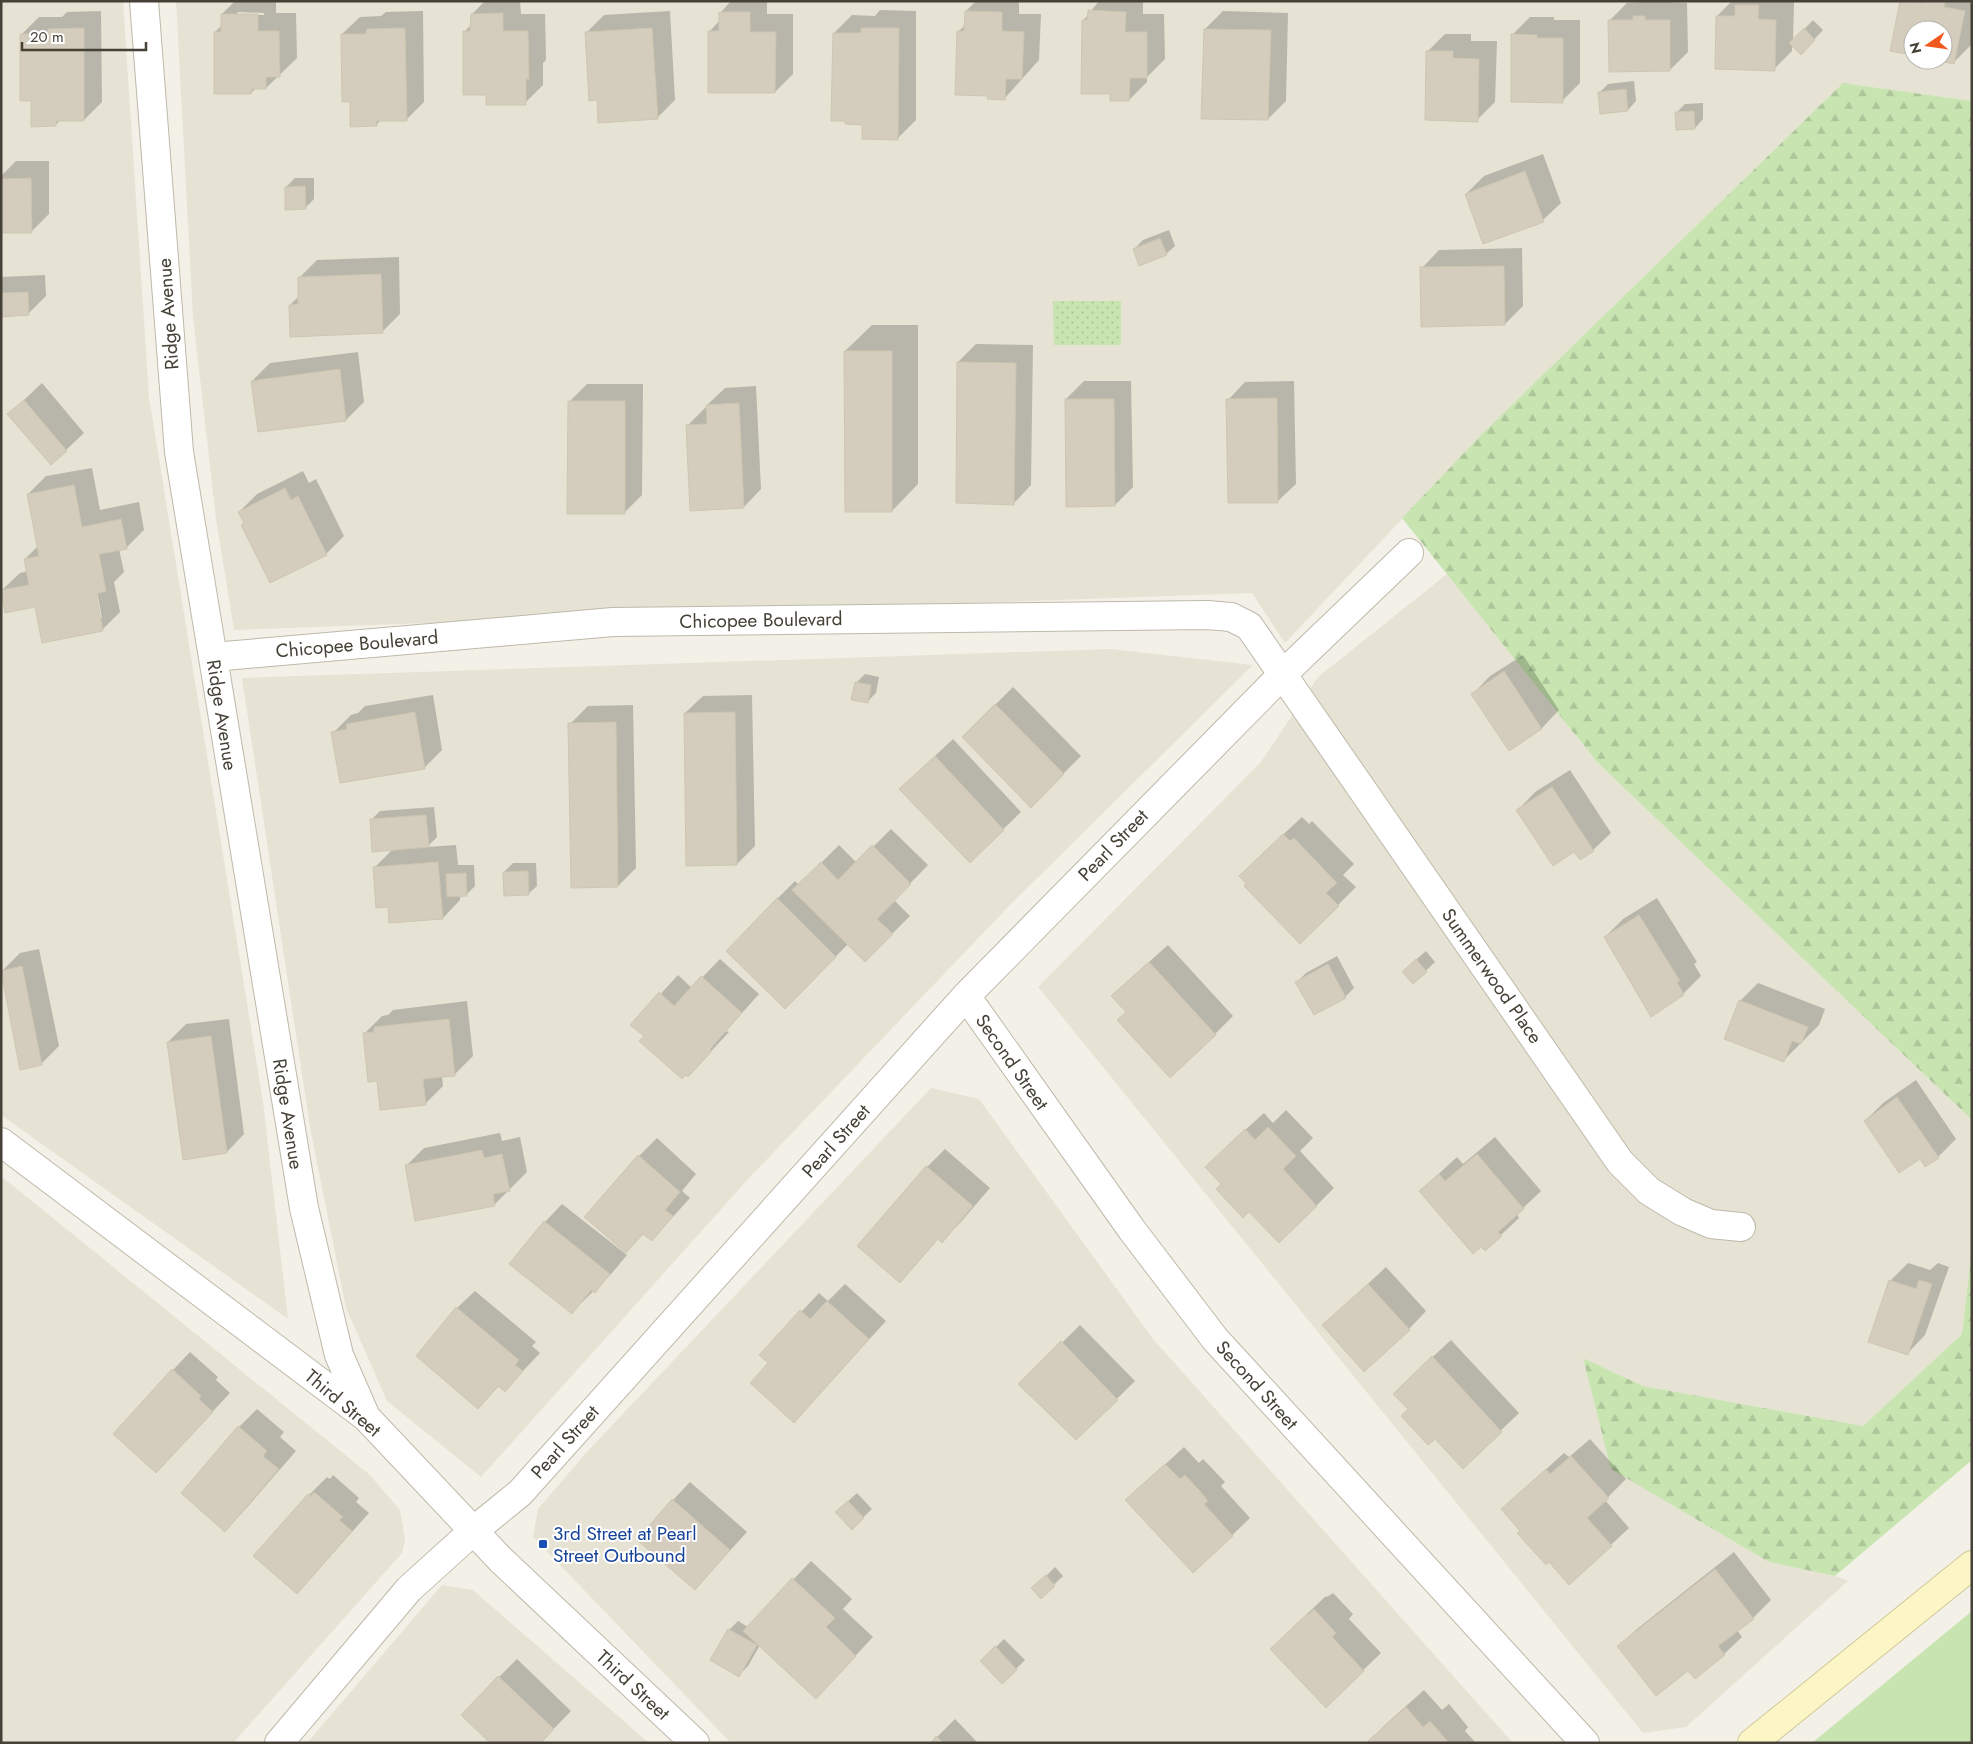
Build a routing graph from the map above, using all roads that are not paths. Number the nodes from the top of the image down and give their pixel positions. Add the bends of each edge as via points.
1 (144, 1) edge
2 (1409, 553) dead end
3 (213, 657) junction
4 (1283, 674) junction
5 (966, 996) junction
6 (1, 1142) edge
7 (1741, 1227) dead end
8 (366, 1417) junction
9 (472, 1532) junction
10 (1972, 1565) edge
11 (278, 1743) edge
12 (695, 1743) edge
13 (1585, 1743) edge
14 (1752, 1743) edge

1 - 3 street, Ridge Avenue via 179,452
2 - 4 street, Pearl Street
3 - 4 street, Chicopee Boulevard via 613,622 1207,615 1231,616 1249,626
3 - 8 street, Ridge Avenue via 304,1208 339,1354
4 - 5 street, Pearl Street
4 - 7 street, Summerwood Place via 1620,1162 1649,1191 1683,1212 1711,1224
5 - 9 street, Pearl Street via 520,1493
5 - 13 street, Second Street via 1132,1230 1215,1339
6 - 8 street, Third Street
8 - 9 street, Third Street
9 - 11 street, Pearl Street via 409,1589
9 - 12 street, Third Street
10 - 14 street

